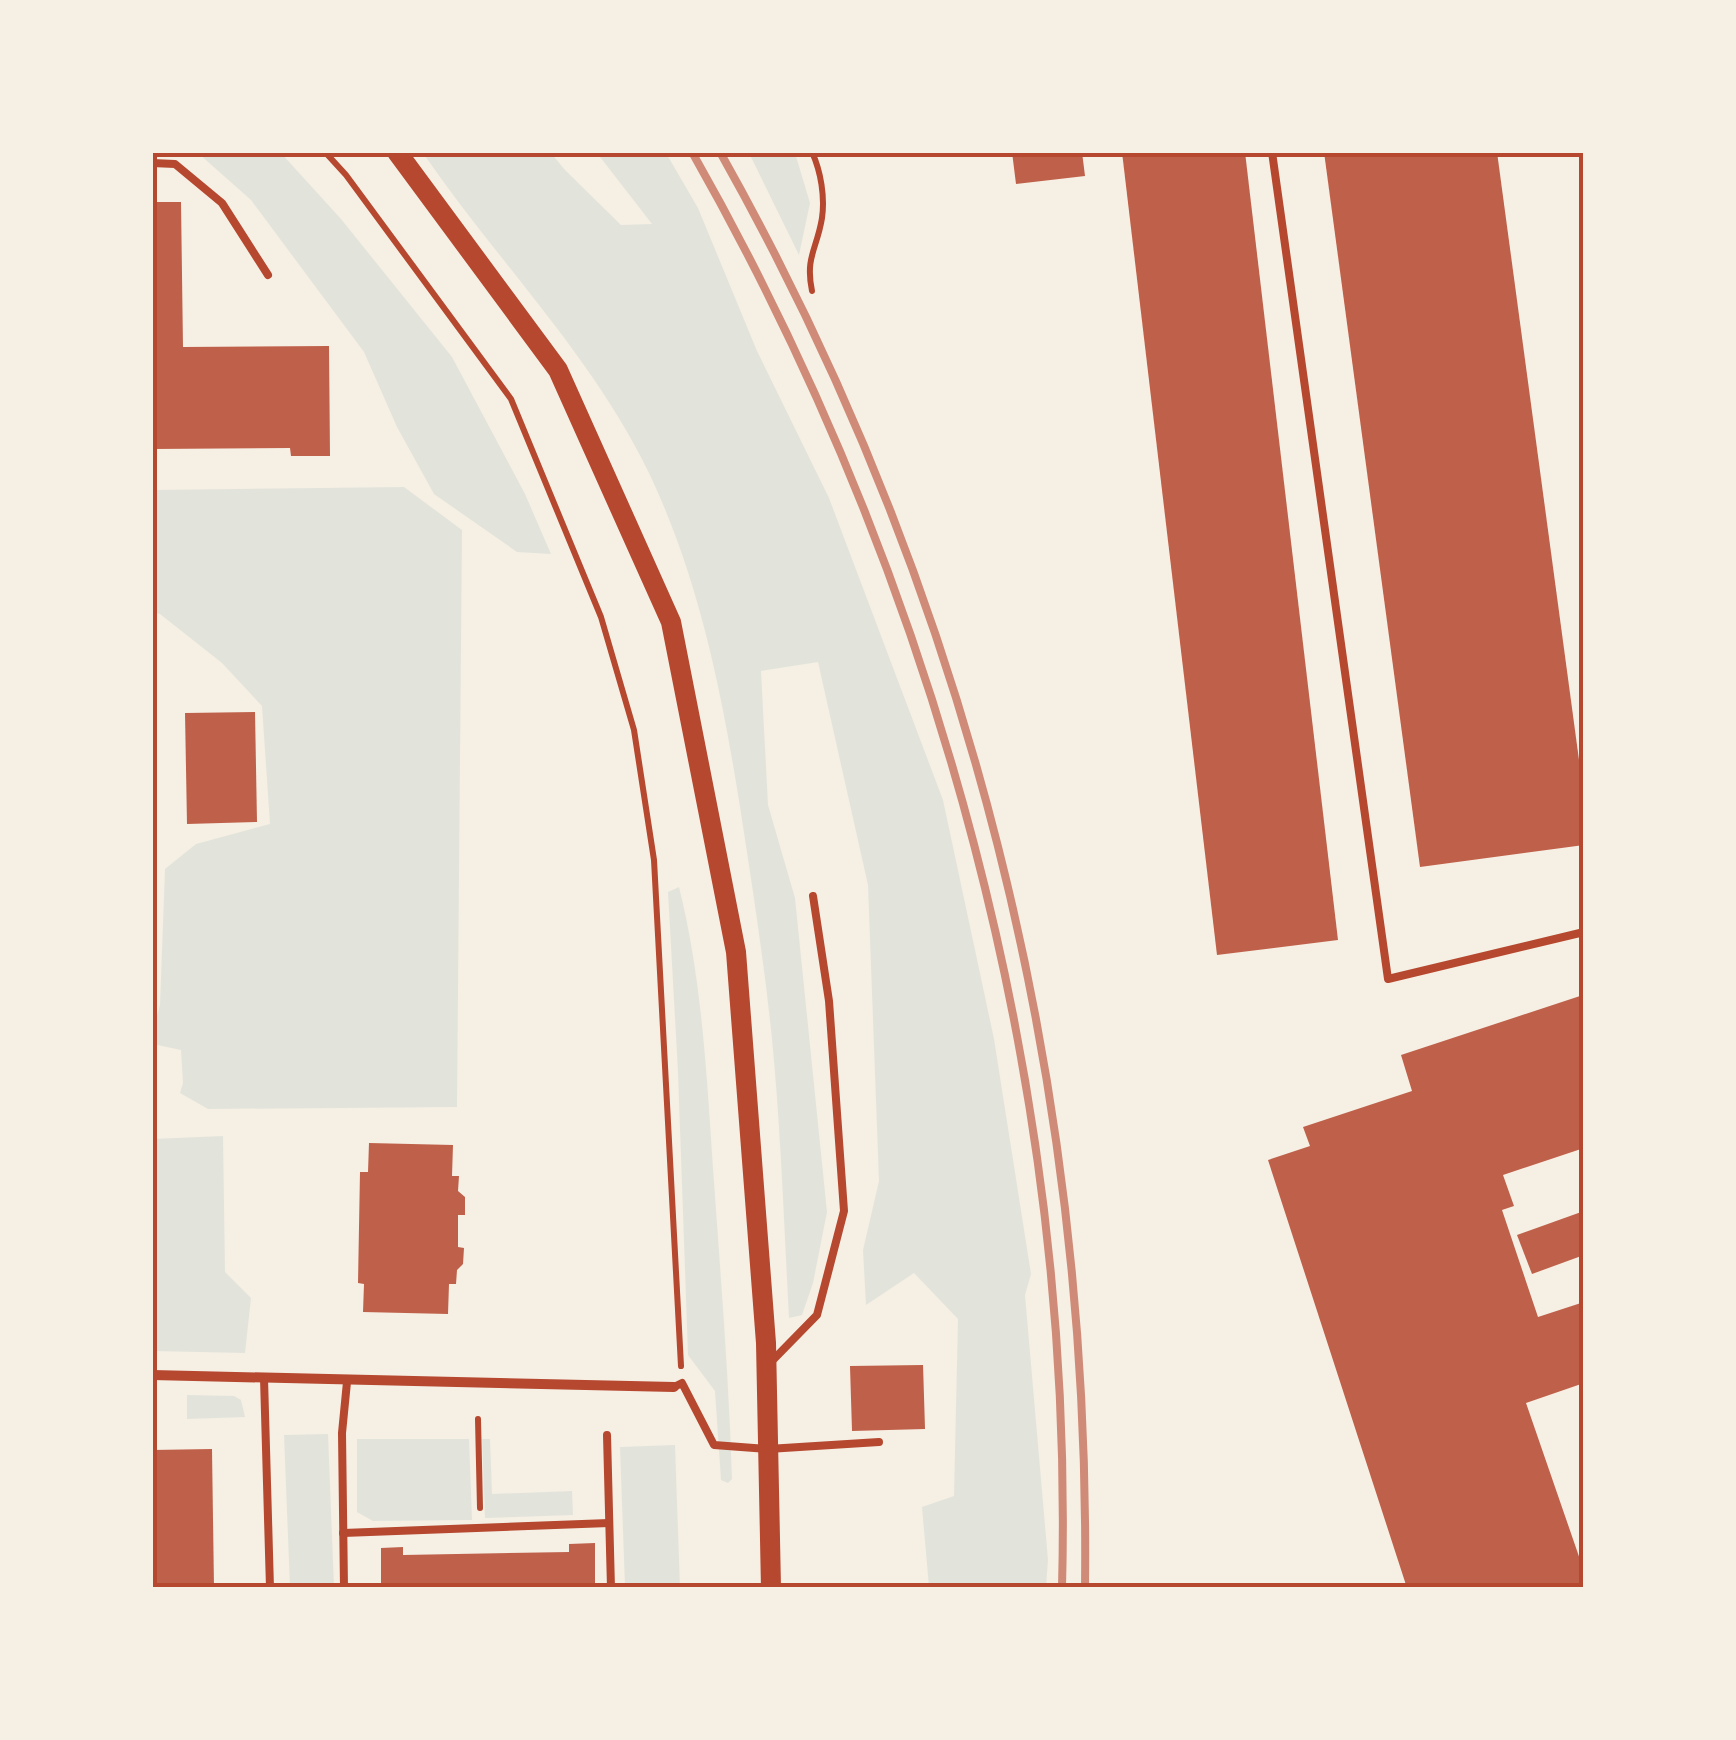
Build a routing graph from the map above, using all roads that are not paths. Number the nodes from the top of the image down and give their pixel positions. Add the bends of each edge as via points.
1 (396, 152) edge
2 (1272, 152) edge
3 (152, 163) edge
4 (268, 275) dead end
5 (813, 896) dead end
6 (1584, 932) edge
7 (766, 1366) junction
8 (152, 1376) edge
9 (264, 1378) junction
10 (347, 1382) junction
11 (678, 1385) joint
12 (608, 1435) dead end
13 (879, 1442) dead end
14 (768, 1450) junction
15 (608, 1523) junction
16 (343, 1533) junction
17 (270, 1588) edge
18 (344, 1588) edge
19 (610, 1588) edge
20 (772, 1588) edge

1 - 7 main road via 558,370 671,622 736,952
2 - 6 lane via 1388,980
3 - 4 lane via 175,164 222,203
5 - 7 lane via 830,1002 844,1211 816,1315
7 - 14 main road
8 - 9 street
9 - 10 street
9 - 17 lane
10 - 11 street
10 - 16 lane
11 - 14 lane via 714,1445
12 - 15 lane
13 - 14 lane
14 - 20 main road
15 - 16 lane
15 - 19 lane
16 - 18 lane

